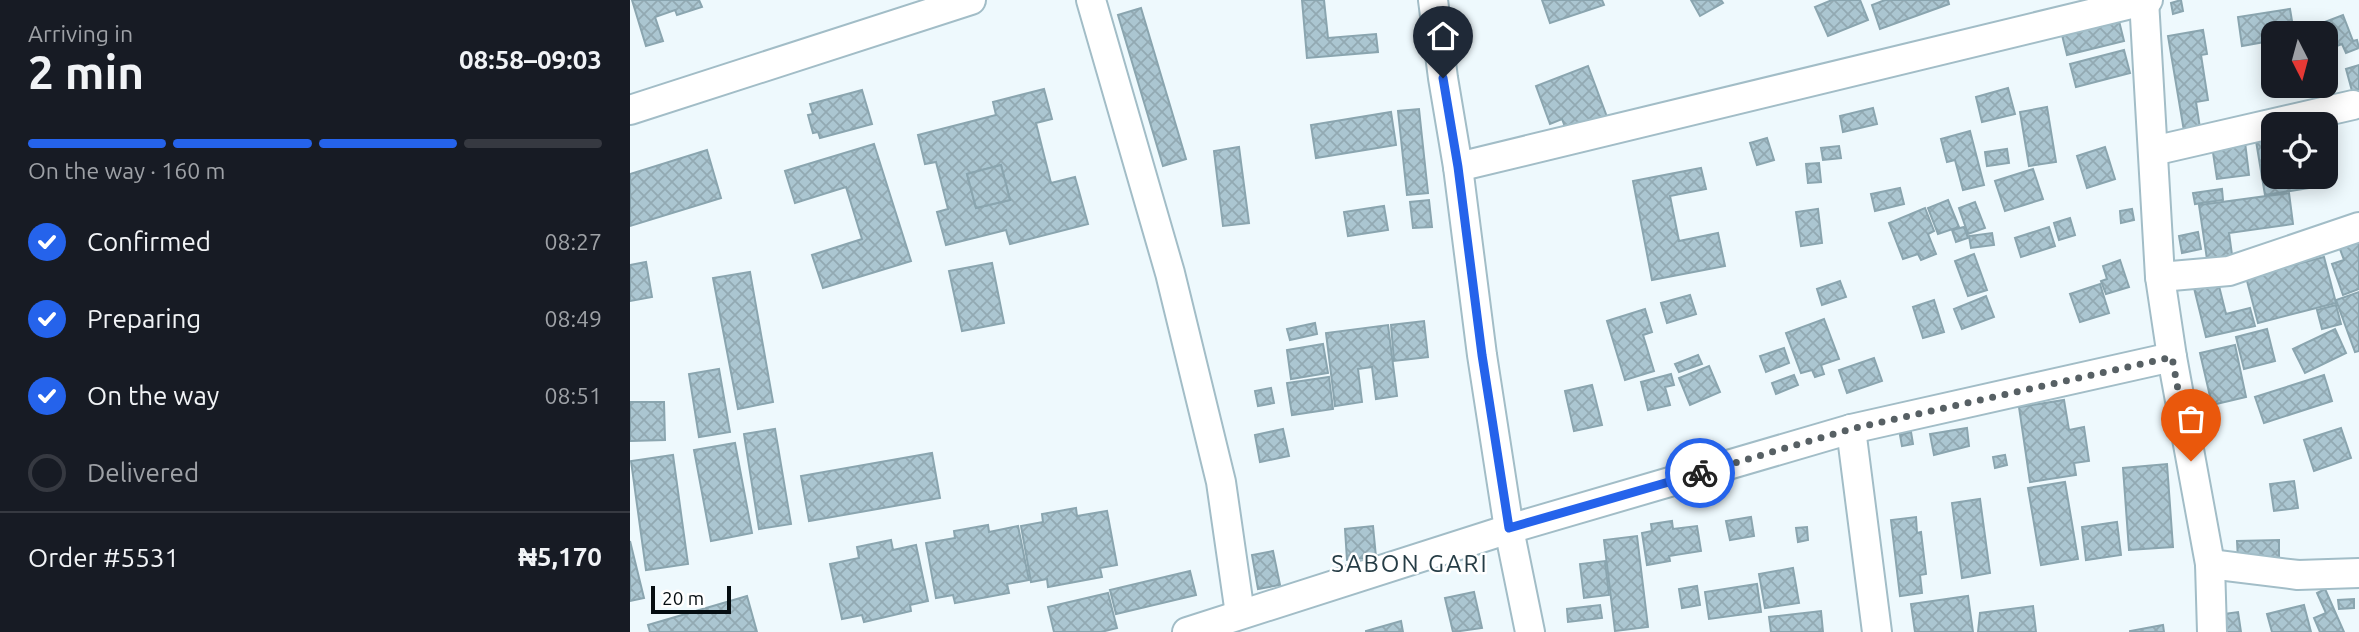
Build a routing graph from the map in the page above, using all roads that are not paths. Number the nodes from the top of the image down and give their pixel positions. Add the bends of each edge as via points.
1 (971, 0) edge
2 (1091, 0) edge
3 (1433, 0) edge
4 (2145, 0) edge
5 (2353, 105) dead end
6 (630, 110) edge
7 (2153, 151) junction
8 (1458, 167) junction
9 (2359, 227) edge
10 (2160, 277) junction
11 (2172, 357) junction
12 (1851, 429) junction
13 (1509, 528) junction
14 (2210, 564) junction
15 (2359, 573) edge
16 (1240, 614) junction
17 (1187, 632) edge
18 (1530, 632) edge
19 (1877, 632) edge
20 (2212, 632) edge

1 - 6 street
2 - 16 street via 1170,273 1218,469
3 - 8 street
4 - 7 street
4 - 8 street
5 - 7 street
7 - 10 street
8 - 13 street
9 - 10 street via 2229,271
10 - 11 street
11 - 12 street
11 - 14 street
12 - 13 street
12 - 19 street
13 - 16 street
13 - 18 street
14 - 15 street via 2298,575
14 - 20 street
16 - 17 street

